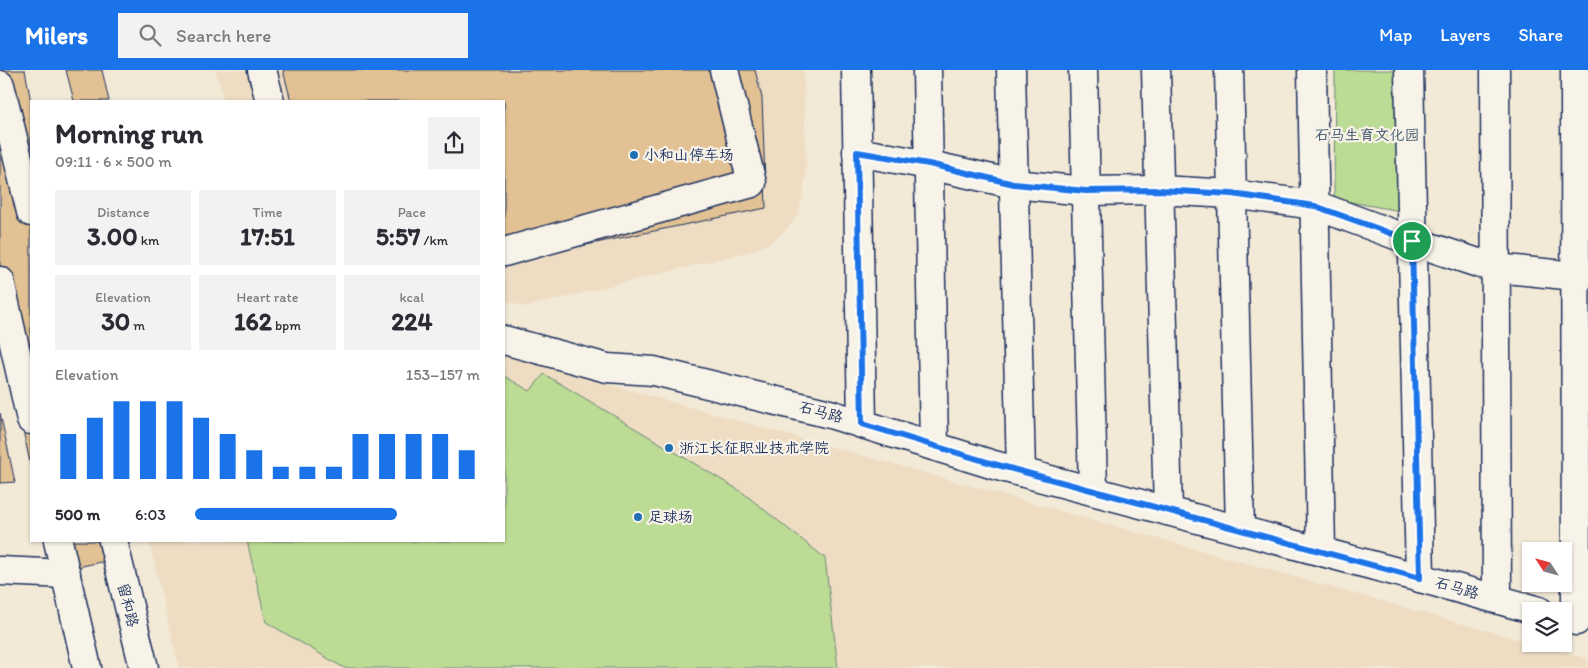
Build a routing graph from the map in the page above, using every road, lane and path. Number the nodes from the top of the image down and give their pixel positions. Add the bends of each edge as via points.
1 (262, 70) edge
2 (724, 70) edge
3 (856, 70) edge
4 (927, 70) edge
5 (1011, 70) edge
6 (1083, 70) edge
7 (1156, 70) edge
8 (1229, 70) edge
9 (1312, 70) edge
10 (1409, 70) edge
11 (1494, 70) edge
12 (1575, 70) edge
13 (0, 85) edge
14 (270, 100) edge
15 (857, 152) junction
16 (929, 164) junction
17 (1014, 184) junction
18 (1159, 190) junction
19 (1086, 191) junction
20 (1232, 194) junction
21 (30, 202) edge
22 (1315, 206) junction
23 (1412, 241) junction
24 (505, 252) edge
25 (1496, 268) junction
26 (1582, 275) edge
27 (0, 281) edge
28 (505, 340) edge
29 (30, 416) edge
30 (862, 424) junction
31 (934, 446) junction
32 (1021, 472) junction
33 (1093, 491) junction
34 (1168, 511) junction
35 (1240, 530) junction
36 (58, 542) edge
37 (113, 542) edge
38 (1321, 551) junction
39 (0, 571) edge
40 (66, 574) junction
41 (1420, 578) junction
42 (1497, 600) junction
43 (1522, 607) edge
44 (1576, 621) edge
45 (87, 668) edge
46 (144, 668) edge

1 - 14 street
2 - 24 street via 752,183
3 - 15 street
4 - 16 street
5 - 17 street
6 - 19 street
7 - 18 street
8 - 20 street
9 - 22 street
10 - 23 street
11 - 25 street
12 - 26 street
13 - 21 street
15 - 16 street
15 - 30 street
16 - 17 street
16 - 31 street
17 - 19 street
17 - 32 street
18 - 19 street
18 - 20 street
18 - 34 street
19 - 33 street
20 - 22 street
20 - 35 street
22 - 23 street
22 - 38 street
23 - 25 street
23 - 41 street
25 - 26 street
25 - 42 street
26 - 44 street
27 - 29 street
28 - 30 street, 石马路 via 608,368 654,371
30 - 31 street, 石马路
31 - 32 street, 石马路
32 - 33 street, 石马路
33 - 34 street, 石马路
34 - 35 street, 石马路
35 - 38 street, 石马路
36 - 40 street
37 - 46 street, 留和路
38 - 41 street, 石马路
39 - 40 street
40 - 45 street
41 - 42 street, 石马路
42 - 43 street, 石马路

